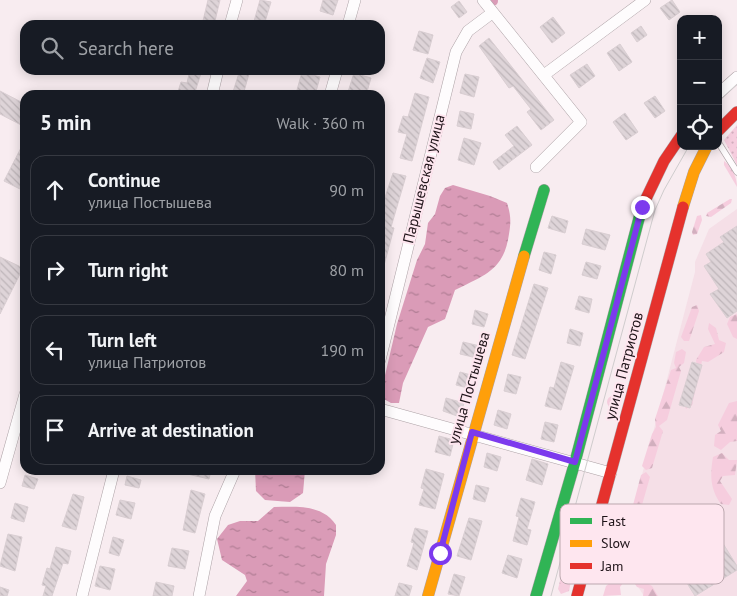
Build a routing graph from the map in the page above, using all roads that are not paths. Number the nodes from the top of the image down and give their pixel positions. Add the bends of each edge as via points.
1 (237, 0) edge
2 (355, 0) edge
3 (482, 0) edge
4 (645, 0) edge
5 (492, 13) junction
6 (231, 20) edge
7 (349, 20) edge
8 (217, 75) edge
9 (336, 75) edge
10 (544, 75) junction
11 (737, 77) edge
12 (213, 90) edge
13 (331, 90) edge
14 (722, 90) edge
15 (737, 112) edge
16 (722, 127) edge
17 (677, 142) edge
18 (722, 148) edge
19 (705, 150) edge
20 (536, 167) dead end
21 (737, 172) edge
22 (544, 190) dead end
23 (385, 340) edge
24 (385, 410) edge
25 (20, 412) edge
26 (472, 432) junction
27 (575, 462) junction
28 (611, 473) junction
29 (113, 475) edge
30 (233, 475) edge
31 (0, 483) edge
32 (563, 504) edge
33 (602, 504) edge
34 (560, 514) edge
35 (82, 596) edge
36 (199, 596) edge
37 (428, 596) edge
38 (536, 596) edge

1 - 6 street
2 - 7 street
3 - 5 street
4 - 10 street
5 - 10 street
5 - 23 street, Парышевская улица via 468,31 456,52
8 - 12 street
9 - 13 street
10 - 20 street via 581,122
11 - 14 street
15 - 16 street
17 - 27 street, улица Патриотов via 651,184 642,207
18 - 21 lane
19 - 28 street, улица Патриотов via 686,195
22 - 26 street, улица Постышева
24 - 26 street
25 - 31 street
26 - 27 street
26 - 37 street, улица Постышева
27 - 28 street
27 - 32 street, улица Патриотов
28 - 33 street, улица Патриотов
29 - 35 street
30 - 36 street via 215,516
34 - 38 street, улица Патриотов

